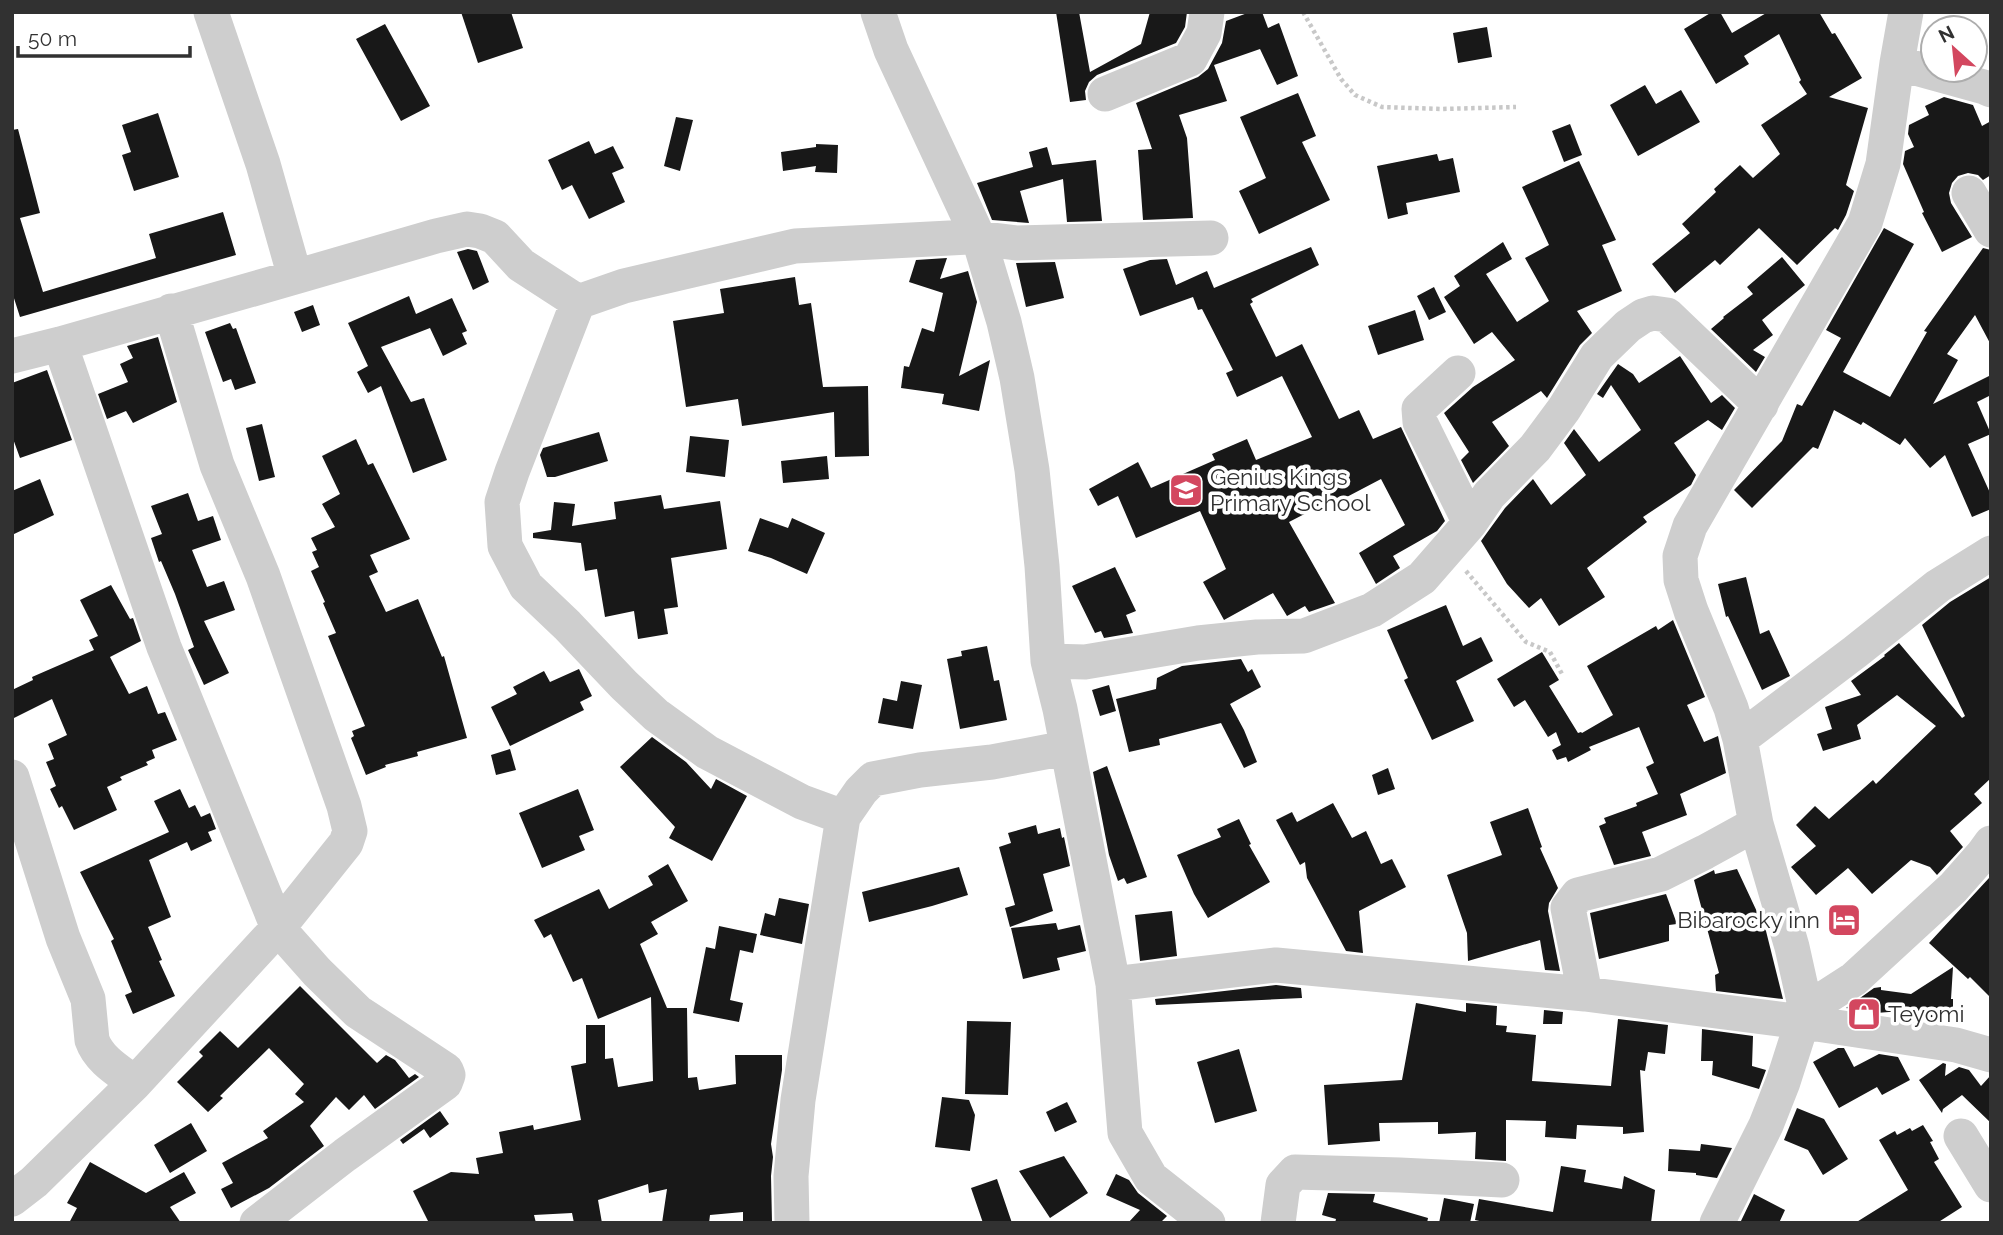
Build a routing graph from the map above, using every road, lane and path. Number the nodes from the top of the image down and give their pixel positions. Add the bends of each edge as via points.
1 (211, 12) edge
2 (878, 12) edge
3 (1207, 12) edge
4 (1303, 12) edge
5 (1906, 12) edge
6 (1897, 63) junction
7 (1991, 90) edge
8 (1105, 94) dead end
9 (1516, 107) dead end
10 (1969, 193) dead end
11 (1991, 230) edge
12 (1211, 238) dead end
13 (979, 239) junction
14 (295, 277) junction
15 (578, 302) junction
16 (171, 311) junction
17 (60, 344) junction
18 (12, 356) edge
19 (1458, 373) dead end
20 (1761, 405) junction
21 (1470, 523) junction
22 (1443, 553) junction
23 (1991, 553) edge
24 (1048, 662) junction
25 (1562, 674) dead end
26 (1740, 740) junction
27 (1066, 748) junction
28 (12, 777) edge
29 (843, 817) junction
30 (1756, 824) junction
31 (1991, 843) edge
32 (278, 928) junction
33 (1113, 984) junction
34 (1585, 994) junction
35 (1804, 1016) junction
36 (1991, 1055) edge
37 (135, 1083) junction
38 (1961, 1136) dead end
39 (1502, 1180) dead end
40 (1991, 1185) edge
41 (12, 1199) edge
42 (1203, 1222) edge
43 (257, 1223) edge
44 (792, 1223) edge
45 (1278, 1223) edge
46 (1717, 1223) edge

1 - 14 street via 263,164
2 - 13 street via 891,50
3 - 8 street via 1204,33 1190,59
4 - 9 path via 1340,79 1355,95 1382,107
5 - 6 street
6 - 7 street
6 - 20 street via 1883,164 1865,223
10 - 11 street
12 - 13 street via 1016,243
13 - 15 street via 795,246 624,286
13 - 24 street via 1017,378 1032,470
14 - 15 street via 467,229 495,237 521,265
14 - 16 street
15 - 29 street via 502,502 505,546 515,566 526,586 656,715 707,752 802,802
16 - 17 street
16 - 32 street via 217,465 263,576 350,831 346,843
17 - 18 street
17 - 32 street via 164,647
19 - 21 street via 1419,409 1420,422
20 - 21 street via 1667,315 1643,316 1597,356 1535,448 1489,495
20 - 26 street via 1690,526 1680,555 1681,580 1691,611
21 - 22 street
22 - 24 street via 1422,578 1372,610 1304,636 1257,637 1085,662
22 - 25 path via 1470,574 1526,642 1550,652
23 - 26 street via 1938,586
24 - 27 street
26 - 30 street
27 - 29 street via 873,779
27 - 33 street
28 - 37 street via 63,938 88,999 94,1047
29 - 44 street via 799,1100 791,1176
30 - 34 street via 1661,874 1578,895 1568,908
30 - 35 street via 1792,947
31 - 35 street via 1953,888 1854,979
32 - 37 street
32 - 43 street via 358,1012 440,1065 448,1075 445,1083
33 - 34 street via 1276,965
33 - 42 street via 1125,1133 1151,1178
34 - 35 street
35 - 36 street
35 - 46 street via 1766,1125
37 - 41 street
38 - 40 street
39 - 45 street via 1295,1172 1283,1185

